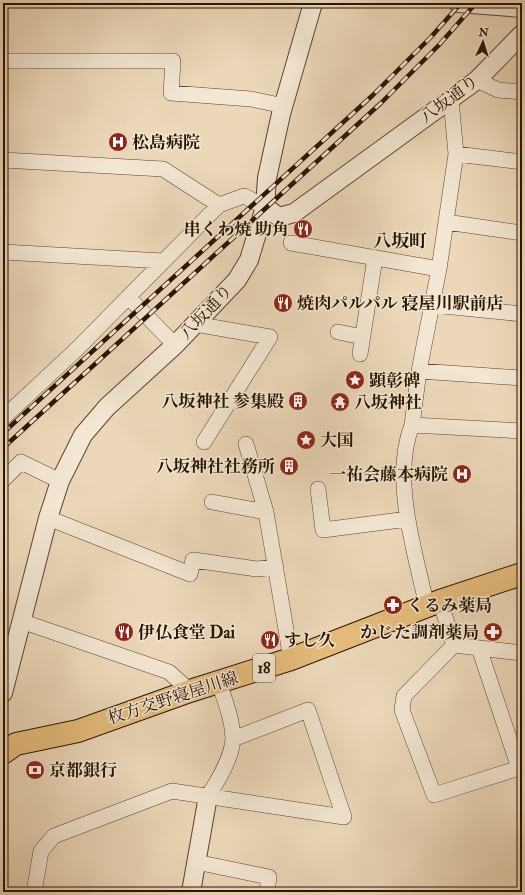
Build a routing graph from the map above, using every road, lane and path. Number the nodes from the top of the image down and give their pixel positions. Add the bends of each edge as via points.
1 (313, 3) edge
2 (458, 3) edge
3 (522, 8) edge
4 (522, 34) edge
5 (3, 61) edge
6 (476, 80) junction
7 (522, 92) edge
8 (451, 100) junction
9 (284, 106) junction
10 (456, 154) junction
11 (3, 160) edge
12 (522, 162) edge
13 (219, 205) junction
14 (265, 207) junction
15 (446, 222) junction
16 (522, 233) edge
17 (291, 243) dead end
18 (3, 252) edge
19 (375, 258) junction
20 (163, 261) junction
21 (439, 269) junction
22 (128, 297) junction
23 (433, 305) junction
24 (522, 314) edge
25 (195, 324) junction
26 (338, 332) dead end
27 (363, 337) junction
28 (175, 345) junction
29 (360, 354) dead end
30 (419, 371) junction
31 (522, 378) edge
32 (3, 418) edge
33 (412, 425) junction
34 (522, 431) edge
35 (204, 442) dead end
36 (246, 444) dead end
37 (3, 480) edge
38 (60, 482) junction
39 (318, 489) dead end
40 (212, 502) dead end
41 (266, 512) junction
42 (48, 518) junction
43 (408, 519) junction
44 (276, 567) junction
45 (522, 574) edge
46 (434, 604) junction
47 (21, 621) junction
48 (454, 645) junction
49 (479, 648) junction
50 (522, 653) edge
51 (291, 659) junction
52 (219, 683) junction
53 (190, 691) junction
54 (3, 693) edge
55 (233, 739) junction
56 (3, 753) edge
57 (521, 768) edge
58 (208, 796) junction
59 (196, 862) junction
60 (34, 892) edge
61 (191, 892) edge
62 (267, 892) edge

1 - 9 street
2 - 3 street
4 - 6 street, 八坂通り
5 - 9 street via 173,61 171,93 251,99
6 - 7 street via 498,90
6 - 8 street, 八坂通り
8 - 10 street
8 - 14 street, 八坂通り via 294,213 279,217
9 - 14 street via 267,178
10 - 12 street
10 - 15 street
11 - 13 street via 163,169
13 - 14 street via 244,196
13 - 20 street
14 - 25 street, 八坂通り via 249,260 237,280
15 - 16 street
15 - 21 street
17 - 19 street
18 - 20 street
19 - 21 street
19 - 27 street
20 - 22 street
21 - 23 street
22 - 28 street
22 - 32 street
23 - 24 street
23 - 30 street
25 - 28 street, 八坂通り
25 - 35 street via 270,337
26 - 27 street
27 - 29 street
28 - 38 street, 八坂通り via 107,407 83,435
30 - 31 street
30 - 33 street
33 - 34 street
33 - 43 street via 406,440 403,476
36 - 41 street
37 - 38 street via 22,462
38 - 42 street, 八坂通り
39 - 43 street via 323,530
40 - 41 street
41 - 44 street
42 - 44 street via 190,574 193,560 257,569
42 - 47 street, 八坂通り
43 - 46 street
44 - 51 street
45 - 46 main road, 枚方交野寝屋川線 / 18
46 - 48 street
46 - 51 main road, 枚方交野寝屋川線 / 18
47 - 53 street via 169,672
47 - 54 street, 八坂通り
48 - 49 street
48 - 57 street via 404,696 402,710 434,795
49 - 50 street
49 - 57 street
51 - 52 main road, 枚方交野寝屋川線 / 18
52 - 53 main road, 枚方交野寝屋川線 / 18
52 - 55 street via 231,721
53 - 56 main road, 枚方交野寝屋川線 / 18 via 78,730 16,744
55 - 58 street via 222,774
55 - 58 street via 308,710 344,817
58 - 59 street
58 - 60 street via 172,791 54,836 41,851
59 - 61 street
59 - 62 street via 269,877

